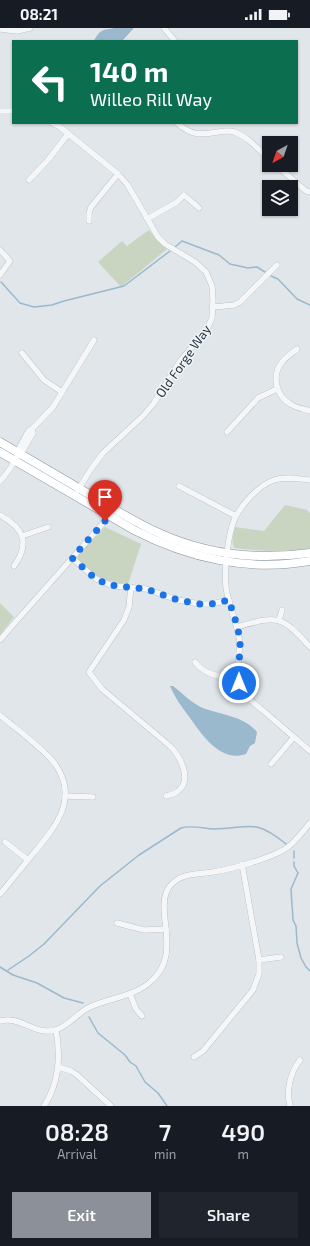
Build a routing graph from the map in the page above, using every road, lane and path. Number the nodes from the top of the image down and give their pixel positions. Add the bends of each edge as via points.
1 (30, 28) edge
2 (164, 28) edge
3 (0, 29) edge
4 (174, 40) edge
5 (0, 111) edge
6 (12, 111) edge
7 (54, 124) edge
8 (178, 124) edge
9 (68, 134) junction
10 (262, 153) edge
11 (284, 172) edge
12 (118, 174) junction
13 (29, 180) dead end
14 (310, 192) edge
15 (199, 208) dead end
16 (147, 219) junction
17 (89, 222) dead end
18 (0, 250) edge
19 (277, 265) dead end
20 (0, 275) edge
21 (214, 307) junction
22 (94, 340) dead end
23 (296, 349) dead end
24 (22, 353) dead end
25 (277, 389) junction
26 (62, 392) junction
27 (310, 411) edge
28 (227, 432) dead end
29 (0, 442) edge
30 (0, 452) edge
31 (17, 457) junction
32 (310, 480) edge
33 (0, 481) edge
34 (179, 486) dead end
35 (77, 492) junction
36 (110, 512) junction
37 (0, 515) edge
38 (236, 516) junction
39 (48, 527) dead end
40 (22, 536) junction
41 (310, 553) edge
42 (227, 557) junction
43 (72, 558) junction
44 (310, 561) edge
45 (14, 566) dead end
46 (131, 587) junction
47 (229, 600) junction
48 (282, 610) dead end
49 (279, 620) junction
50 (237, 627) junction
51 (0, 640) edge
52 (310, 647) edge
53 (195, 662) dead end
54 (238, 677) junction
55 (0, 715) edge
56 (294, 737) junction
57 (310, 751) edge
58 (271, 764) dead end
59 (65, 796) junction
60 (166, 796) dead end
61 (93, 798) dead end
62 (310, 823) edge
63 (5, 842) dead end
64 (28, 860) junction
65 (242, 864) junction
66 (0, 894) edge
67 (117, 923) dead end
68 (166, 929) junction
69 (281, 957) dead end
70 (258, 960) junction
71 (130, 994) junction
72 (142, 1016) dead end
73 (0, 1021) edge
74 (56, 1030) junction
75 (194, 1057) dead end
76 (300, 1060) dead end
77 (58, 1067) junction
78 (44, 1106) edge
79 (111, 1106) edge
80 (290, 1106) edge

1 - 3 street via 16,31
2 - 4 street
5 - 6 street
7 - 9 street, Old Forge Way
8 - 10 street via 196,134 234,132
9 - 12 street, Old Forge Way
9 - 13 street
11 - 14 street
12 - 16 street, Old Forge Way via 127,184
12 - 17 street via 94,204 89,213
15 - 16 street via 184,196
16 - 21 street, Old Forge Way via 165,244 196,262 206,272 212,286
18 - 20 street via 10,261
19 - 21 street via 237,304
21 - 35 street, Old Forge Way via 206,331 180,361 154,403 103,453
22 - 26 street
23 - 25 street via 282,362 277,371
24 - 26 street via 44,380
25 - 27 street via 289,404
25 - 28 street via 258,398
26 - 31 street via 51,410 32,430 29,430
29 - 31 highway
30 - 31 highway
31 - 33 street
31 - 35 highway
32 - 38 street via 288,478 269,482 254,493
34 - 38 street
35 - 36 highway
36 - 42 highway via 144,535 166,546 197,556
36 - 43 street
37 - 40 street via 15,525
38 - 42 street via 230,533
39 - 40 street
40 - 45 street via 22,550
41 - 42 highway
42 - 44 highway via 263,565
42 - 47 street via 226,583
43 - 46 street via 100,581 113,586
43 - 51 street
46 - 47 street via 200,604
46 - 60 street via 129,607 124,620 89,672 102,689 178,754 184,782 178,791
47 - 50 street
48 - 49 street
49 - 50 street via 266,620
49 - 52 street via 290,626
50 - 54 street via 240,644
53 - 54 street via 203,670 216,676
54 - 56 street via 244,693
55 - 59 street via 54,764 62,779
56 - 57 street
56 - 58 street
59 - 61 street
59 - 64 street via 58,822
62 - 65 street via 282,850
63 - 64 street
64 - 66 street
65 - 68 street via 175,881 164,899
65 - 70 street
67 - 68 street via 144,930
68 - 71 street via 168,948 161,969 149,983
69 - 70 street
70 - 75 street via 259,974 253,990 203,1051
71 - 72 street
71 - 74 street via 89,1007
73 - 74 street via 15,1020 42,1030
74 - 77 street
76 - 80 street via 291,1076
77 - 78 street via 54,1086
77 - 79 street via 77,1075

